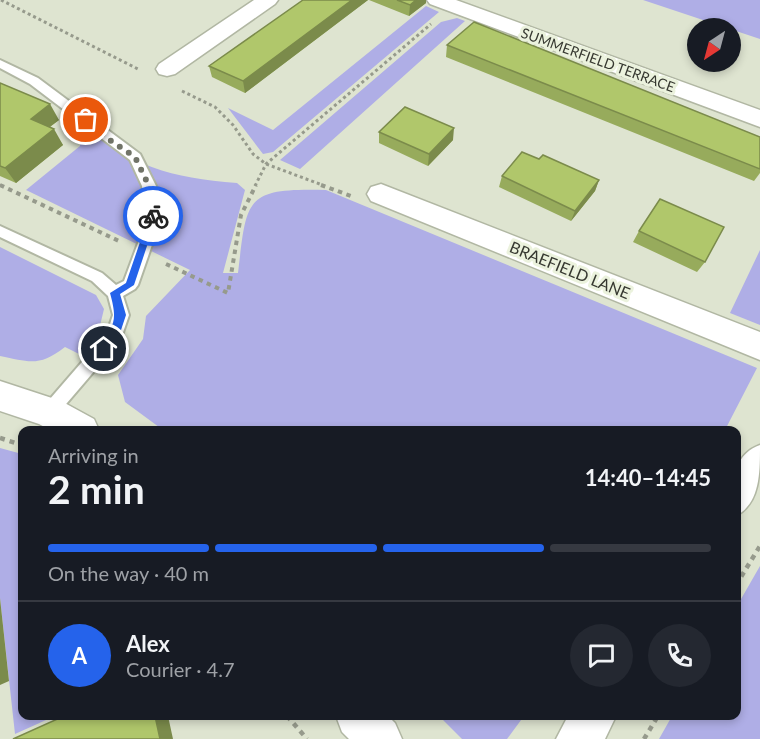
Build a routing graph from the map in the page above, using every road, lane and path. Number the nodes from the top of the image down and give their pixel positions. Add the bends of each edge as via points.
1 (1, 0) edge
2 (268, 0) edge
3 (447, 4) edge
4 (0, 63) edge
5 (140, 70) dead end
6 (170, 77) joint
7 (760, 119) edge
8 (266, 164) junction
9 (0, 185) edge
10 (367, 196) joint
11 (0, 231) edge
12 (142, 252) junction
13 (115, 293) junction
14 (760, 346) edge
15 (0, 396) edge
16 (49, 412) junction
17 (75, 426) edge
18 (0, 438) edge
19 (18, 444) edge
20 (760, 462) edge
21 (741, 490) edge
22 (760, 546) edge
23 (741, 577) edge
24 (290, 720) edge
25 (362, 720) edge
26 (591, 720) edge
27 (656, 720) edge
28 (306, 739) edge
29 (379, 739) edge
30 (579, 739) edge
31 (644, 739) edge

1 - 5 path
2 - 6 street
3 - 7 street, SUMMERFIELD TERRACE
3 - 8 path via 432,24
4 - 12 lane via 34,81 135,157 149,186 154,219
6 - 8 path via 215,107 253,154
8 - 10 path
8 - 12 path via 241,215 228,293
9 - 12 path
10 - 14 street, BRAEFIELD LANE
11 - 13 lane via 97,278
12 - 13 lane via 130,285
13 - 16 lane via 121,315 114,336
15 - 16 street
16 - 17 street
18 - 19 path
20 - 21 street
22 - 23 path
24 - 28 path
25 - 29 street
26 - 30 street
27 - 31 path

